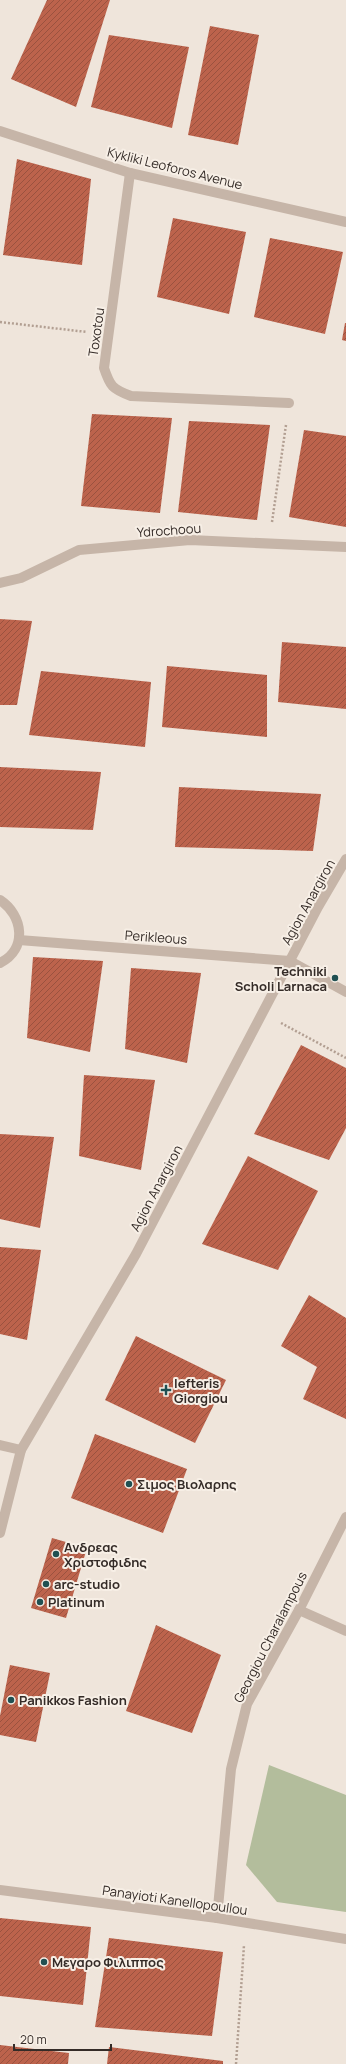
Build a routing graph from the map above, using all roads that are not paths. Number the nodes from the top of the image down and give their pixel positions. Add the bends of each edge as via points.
1 (0, 130) edge
2 (130, 173) junction
3 (346, 222) edge
4 (289, 403) road end
5 (346, 547) edge
6 (0, 584) edge
7 (346, 859) edge
8 (0, 900) edge
9 (19, 940) junction
10 (290, 961) junction
11 (0, 963) edge
12 (346, 992) edge
13 (0, 1445) edge
14 (21, 1450) junction
15 (346, 1516) edge
16 (0, 1533) edge
17 (299, 1610) junction
18 (346, 1631) edge
19 (0, 1890) edge
20 (217, 1918) junction
21 (346, 1939) edge

1 - 2 street, Kykliki Leoforos Avenue
2 - 3 street, Kykliki Leoforos Avenue
2 - 4 street, Toxotou via 104,368 109,383 116,391 131,396
5 - 6 street, Ydrochoou via 190,540 80,550 21,578
7 - 10 street, Agion Anargiron
8 - 9 street via 9,906 16,916 20,928
9 - 10 street, Perikleous
9 - 11 street via 14,952
10 - 12 street
10 - 14 street, Agion Anargiron via 136,1254
13 - 14 street
14 - 16 street, Agion Anargiron
15 - 17 street, Georgiou Charalampous
17 - 18 street
17 - 20 street, Georgiou Charalampous via 247,1704 231,1770
19 - 20 street, Panayioti Kanellopoullou
20 - 21 street, Panayioti Kanellopoullou

